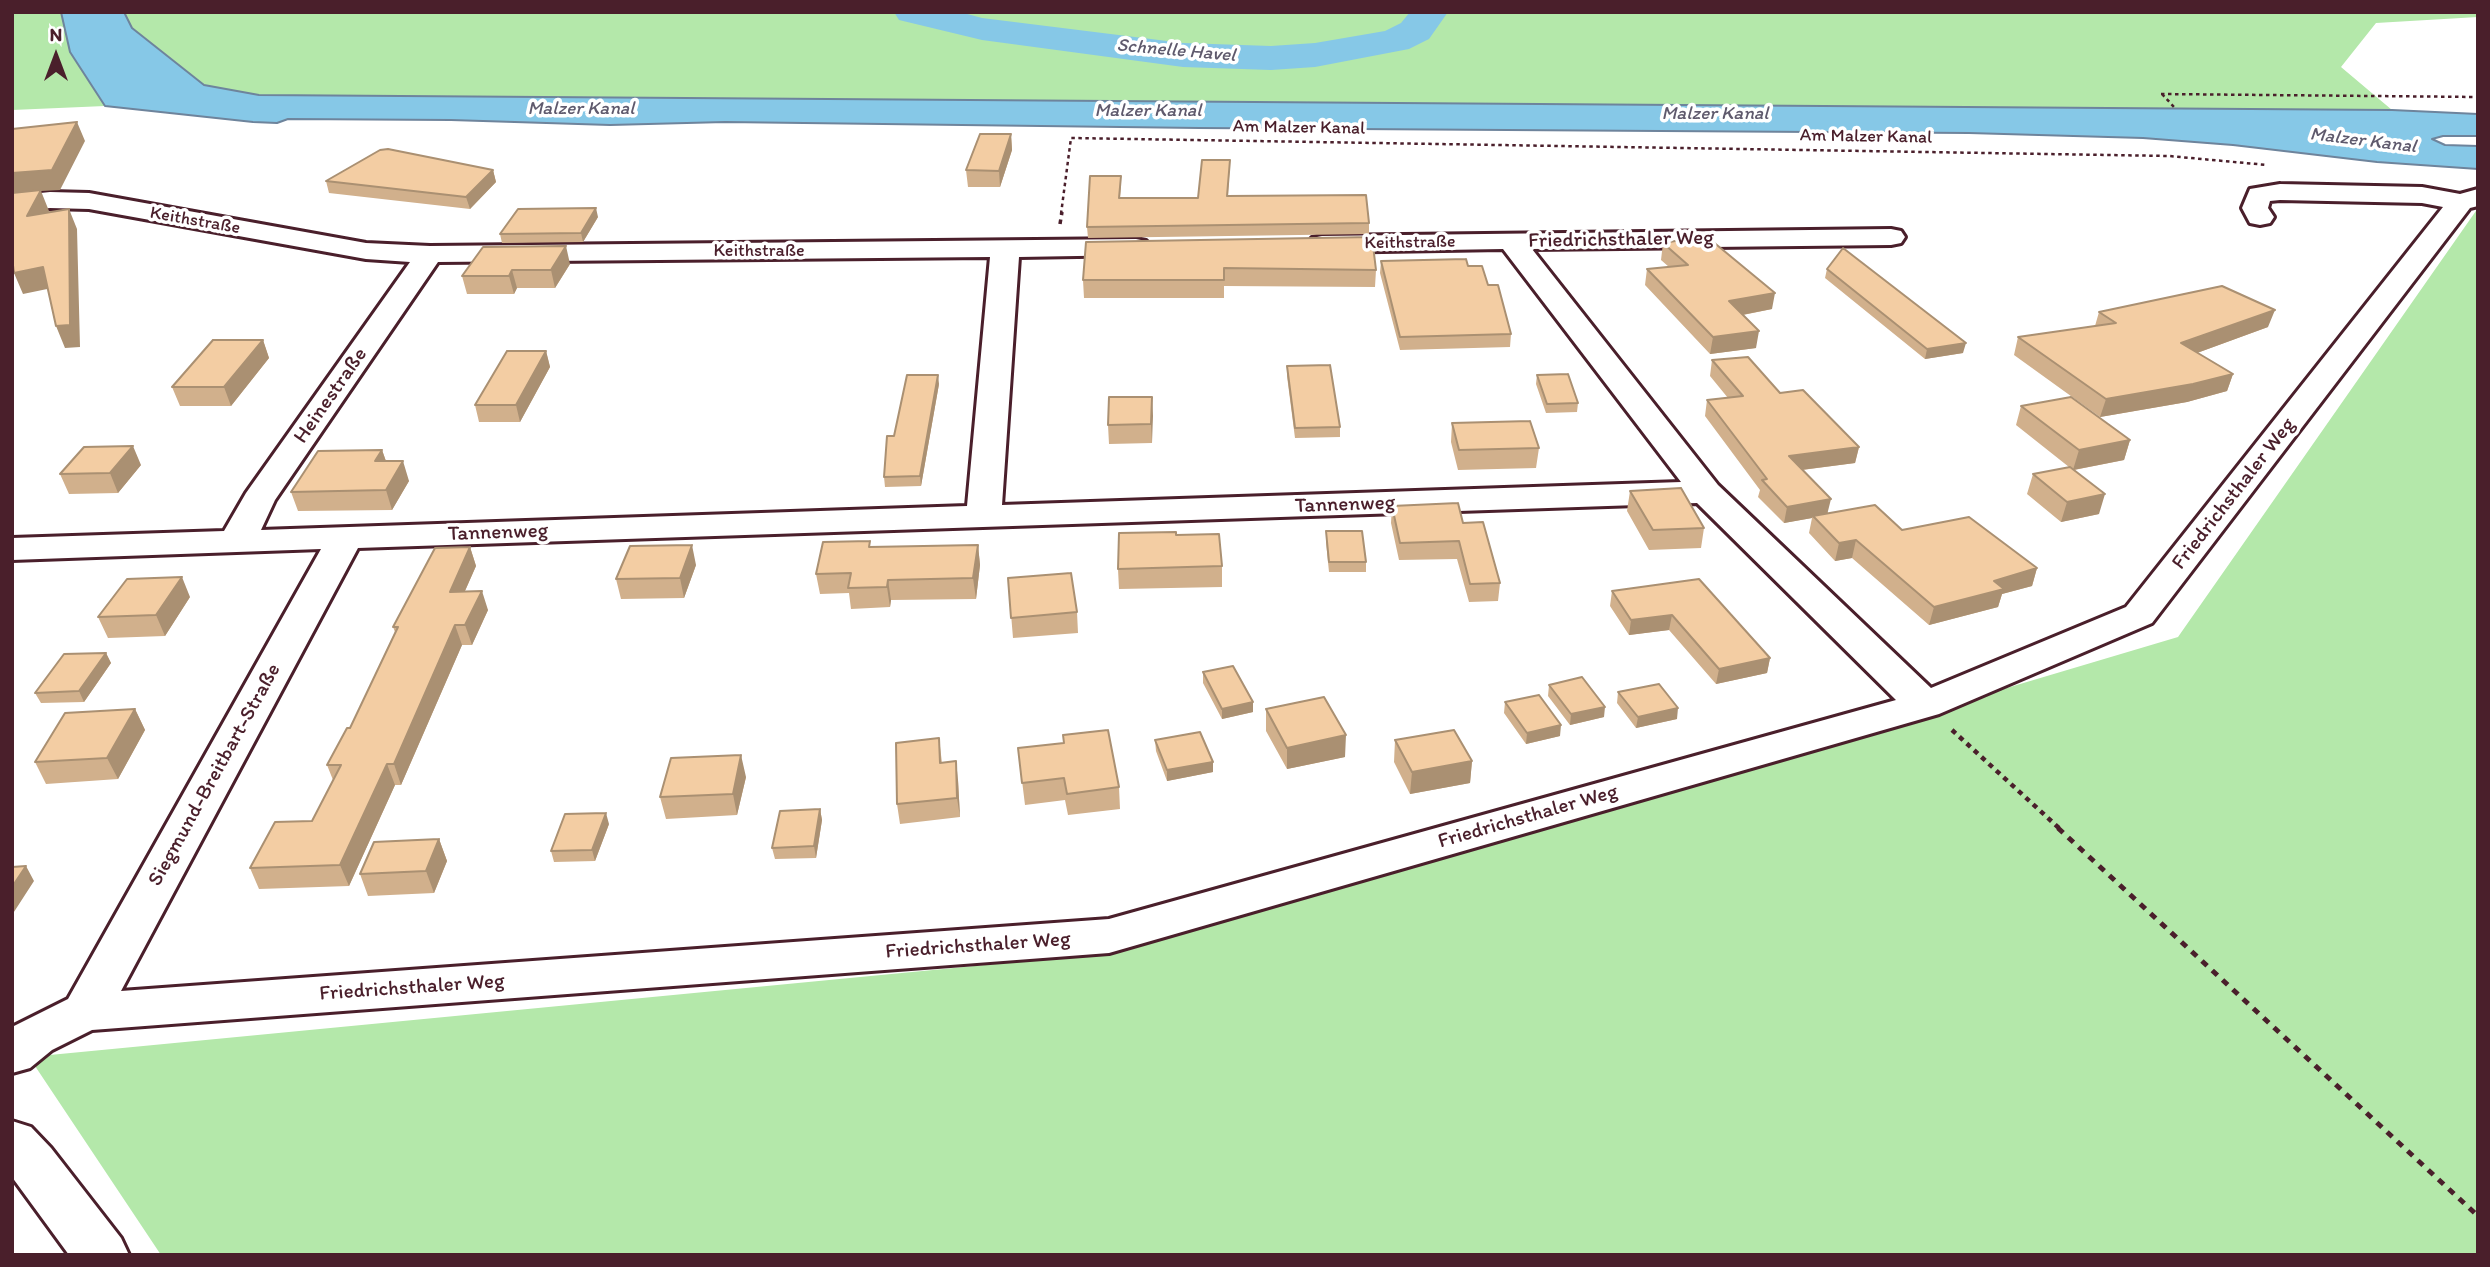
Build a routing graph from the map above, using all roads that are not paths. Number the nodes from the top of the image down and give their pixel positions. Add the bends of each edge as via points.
1 (2469, 200) edge
2 (12, 204) edge
3 (2260, 217) dead end
4 (1891, 237) dead end
5 (1511, 241) junction
6 (1291, 245) edge
7 (1167, 247) edge
8 (1005, 249) junction
9 (430, 254) junction
10 (1706, 492) junction
11 (984, 517) junction
12 (345, 538) junction
13 (237, 541) junction
14 (12, 549) edge
15 (1925, 705) junction
16 (85, 1012) junction
17 (12, 1054) edge
18 (12, 1142) edge
19 (101, 1255) edge

1 - 3 street via 2280,192 2259,195 2255,208
1 - 15 street, Friedrichsthaler Weg via 2139,615
2 - 9 street, Keithstraße via 89,201 366,251
4 - 5 street, Friedrichsthaler Weg
5 - 6 street, Keithstraße
5 - 10 street, Friedrichsthaler Weg
7 - 8 street, Keithstraße
8 - 9 street, Keithstraße
8 - 11 street
9 - 13 street, Heinestraße via 258,500
10 - 11 street, Tannenweg
10 - 15 street, Friedrichsthaler Weg
11 - 12 street, Tannenweg
12 - 13 street, Tannenweg
12 - 16 street, Siegmund-Breitbart-Straße
13 - 14 street, Tannenweg
15 - 16 street, Friedrichsthaler Weg via 1109,936
16 - 17 street, Friedrichsthaler Weg via 35,1036
18 - 19 street

